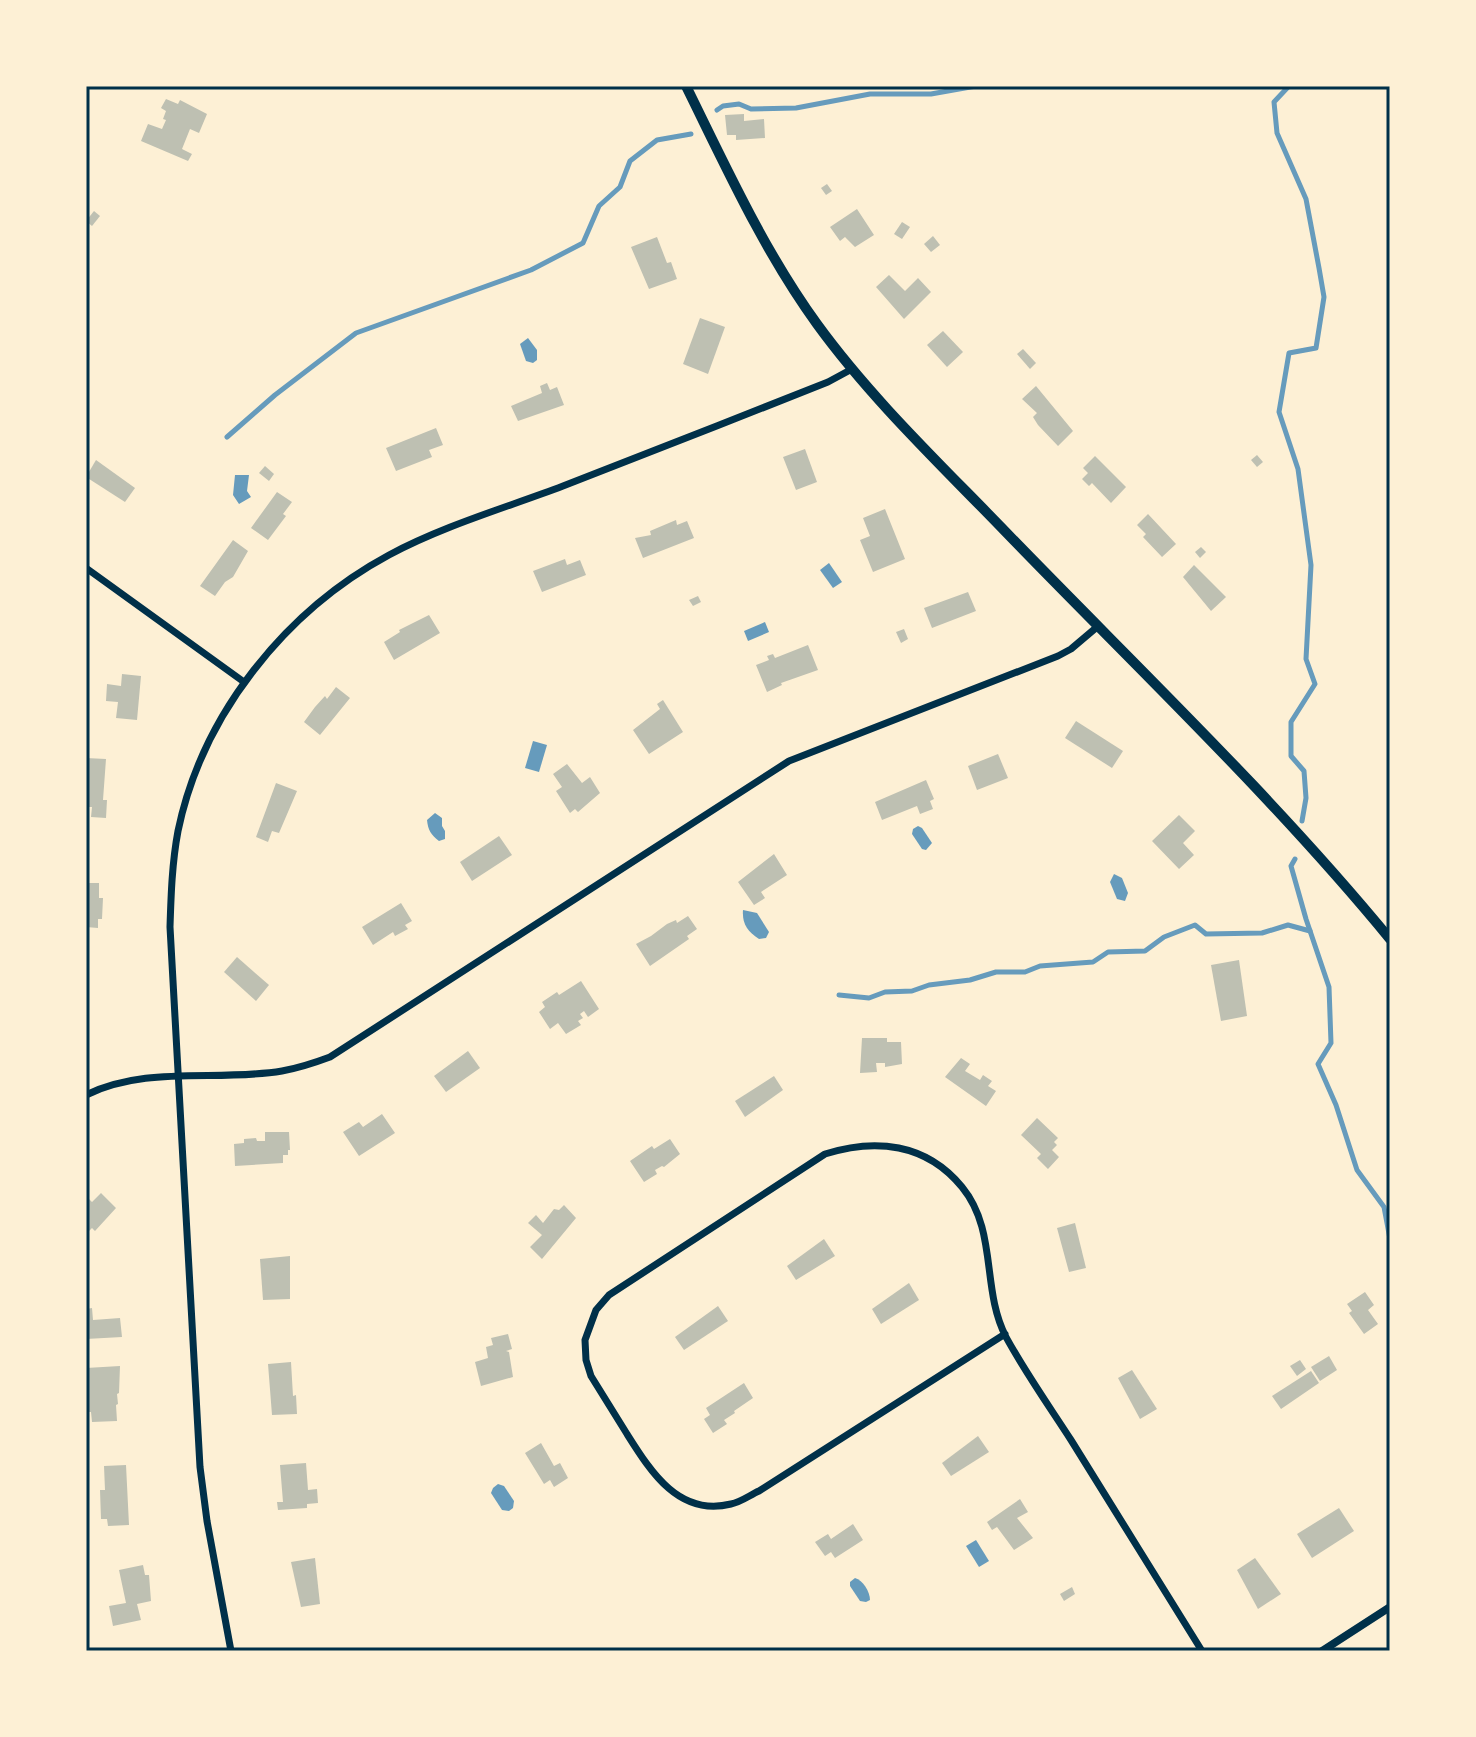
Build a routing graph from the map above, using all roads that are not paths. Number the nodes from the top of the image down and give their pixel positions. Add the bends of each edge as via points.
1 (686, 86) edge
2 (852, 369) junction
3 (86, 568) edge
4 (1097, 627) junction
5 (244, 682) junction
6 (1390, 939) edge
7 (177, 1077) junction
8 (86, 1095) edge
9 (1005, 1334) junction
10 (1390, 1607) edge
11 (231, 1651) edge
12 (1202, 1651) edge
13 (1322, 1651) edge

1 - 2 main road via 786,277
2 - 4 main road
2 - 5 street via 389,555 315,607
3 - 5 street
4 - 6 main road via 1311,847
4 - 7 street via 1058,656 789,761 330,1057 279,1072
5 - 7 street via 202,760 179,829 170,927
7 - 8 street via 121,1081
7 - 11 street via 200,1467
9 - 9 street via 759,1491 732,1504 707,1506 666,1488 650,1470 591,1376 585,1340 596,1310 626,1282 825,1154 873,1144 922,1156 962,1187 984,1228
9 - 12 street
10 - 13 street

